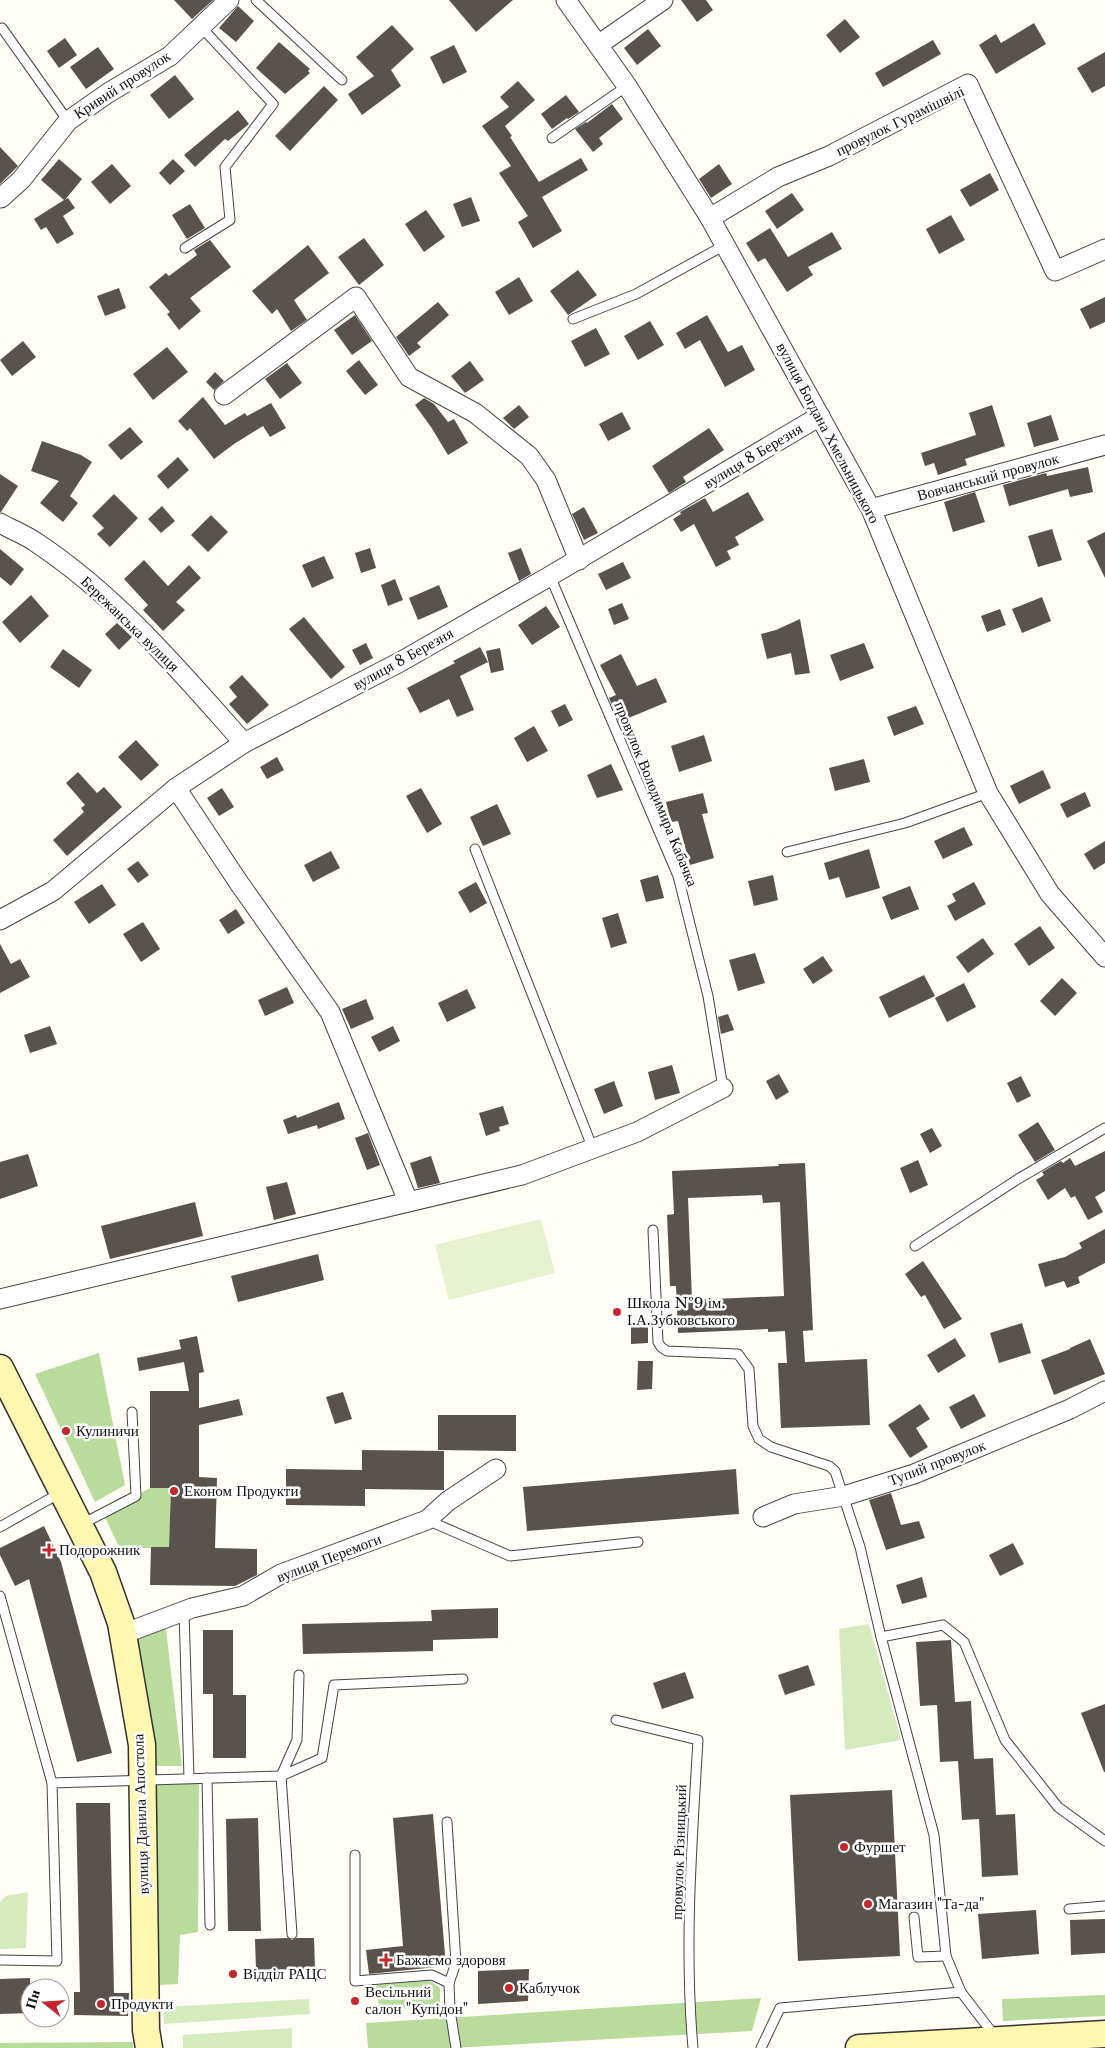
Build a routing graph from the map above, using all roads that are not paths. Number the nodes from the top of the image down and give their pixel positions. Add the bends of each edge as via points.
1 (229, 0) edge
2 (256, 0) edge
3 (566, 0) edge
4 (663, 0) edge
5 (201, 27) junction
6 (2, 28) dead end
7 (598, 46) junction
8 (342, 80) dead end
9 (627, 86) junction
10 (68, 121) junction
11 (552, 138) dead end
12 (2, 198) dead end
13 (710, 218) junction
14 (725, 245) junction
15 (185, 248) dead end
16 (1105, 249) edge
17 (573, 319) dead end
18 (224, 395) dead end
19 (820, 416) junction
20 (1105, 445) edge
21 (871, 509) junction
22 (0, 523) edge
23 (579, 560) junction
24 (550, 576) junction
25 (244, 743) junction
26 (176, 788) junction
27 (988, 793) junction
28 (475, 849) dead end
29 (787, 852) dead end
30 (0, 920) edge
31 (1105, 957) edge
32 (723, 1088) joint
33 (1105, 1128) edge
34 (593, 1149) junction
35 (408, 1201) junction
36 (653, 1230) dead end
37 (916, 1246) dead end
38 (0, 1299) edge
39 (0, 1370) edge
40 (1105, 1391) edge
41 (132, 1412) dead end
42 (496, 1470) dead end
43 (62, 1491) junction
44 (844, 1496) junction
45 (763, 1517) dead end
46 (426, 1520) junction
47 (80, 1526) junction
48 (0, 1527) edge
49 (638, 1542) dead end
50 (0, 1596) edge
51 (184, 1610) junction
52 (122, 1634) junction
53 (881, 1637) junction
54 (299, 1676) dead end
55 (463, 1679) dead end
56 (616, 1720) dead end
57 (281, 1776) junction
58 (189, 1778) junction
59 (207, 1778) junction
60 (142, 1779) junction
61 (52, 1783) junction
62 (447, 1822) dead end
63 (1105, 1841) edge
64 (355, 1855) dead end
65 (1105, 1906) edge
66 (1069, 1909) dead end
67 (914, 1917) dead end
68 (210, 1925) dead end
69 (292, 1934) dead end
70 (946, 1956) junction
71 (0, 1960) edge
72 (449, 1983) junction
73 (961, 1992) junction
74 (1105, 2034) edge
75 (997, 2040) junction
76 (149, 2048) edge
77 (456, 2048) edge
78 (693, 2048) edge
79 (761, 2048) edge
80 (859, 2048) edge

1 - 5 street, Кривий провулок
2 - 8 lane
3 - 7 street, вулиця Богдана Хмельницького
4 - 7 street
5 - 10 street, Кривий провулок via 170,56
5 - 15 lane via 273,104 225,167 230,220
6 - 10 lane
7 - 9 street, вулиця Богдана Хмельницького
9 - 11 lane
9 - 13 street, вулиця Богдана Хмельницького
10 - 12 street, Кривий провулок via 22,180
13 - 14 street, вулиця Богдана Хмельницького
13 - 16 street, провулок Гурамішвілі via 778,177 829,156 968,84 1055,270
14 - 17 lane via 636,294
14 - 19 street, вулиця Богдана Хмельницького
18 - 23 street via 356,298 409,377 475,413 530,456 546,480
19 - 21 street, вулиця Богдана Хмельницького
19 - 23 street, вулиця 8 Березня
20 - 21 street, Вовчанський провулок
21 - 27 street, вулиця Богдана Хмельницького
22 - 25 street, Бережанська вулиця via 36,542 90,582 153,641
23 - 24 street, вулиця 8 Березня
24 - 25 street, вулиця 8 Березня via 402,660
24 - 32 lane, провулок Володимира Кабачка via 678,876 708,996
25 - 26 street, вулиця 8 Березня
26 - 30 street, вулиця 8 Березня via 53,891
26 - 35 street via 330,1012
27 - 29 lane via 905,823
27 - 31 street, вулиця Богдана Хмельницького via 1050,894
28 - 34 lane
32 - 34 street via 637,1132
33 - 37 lane via 1018,1179
34 - 35 street via 522,1175
35 - 38 street
36 - 44 lane via 658,1342 661,1348 738,1354 750,1369 753,1426 758,1439 771,1447 829,1466 835,1471
39 - 43 street, вулиця Данила Апостола
40 - 44 street, Тупий провулок via 1070,1409 914,1474
41 - 47 lane via 136,1496
42 - 46 street, вулиця Перемоги via 448,1501
43 - 47 street, вулиця Данила Апостола
43 - 48 lane
44 - 45 street, Тупий провулок via 794,1504
44 - 53 lane via 860,1547
46 - 49 lane via 510,1556
46 - 51 street, вулиця Перемоги via 281,1574 242,1596
47 - 52 street, вулиця Данила Апостола via 103,1572
50 - 61 lane
51 - 52 street, вулиця Перемоги
51 - 58 lane
52 - 60 street, вулиця Данила Апостола via 142,1746
53 - 63 lane via 943,1625 964,1642 1005,1740 1058,1807
53 - 70 lane via 934,1835
54 - 57 lane via 297,1740
55 - 57 lane via 334,1684 322,1758
56 - 78 lane, провулок Різницький via 698,1740 689,1995
57 - 59 lane
57 - 69 lane
58 - 59 lane
58 - 60 lane
59 - 68 lane
60 - 61 lane
60 - 76 street, вулиця Данила Апостола via 146,2030
61 - 71 lane via 57,1961
62 - 72 lane via 456,1963
64 - 72 lane via 355,1981 432,1975
65 - 66 lane
67 - 70 lane via 918,1957
70 - 73 lane
72 - 77 lane
73 - 75 lane
73 - 79 lane via 780,2008
74 - 75 street
75 - 80 street

